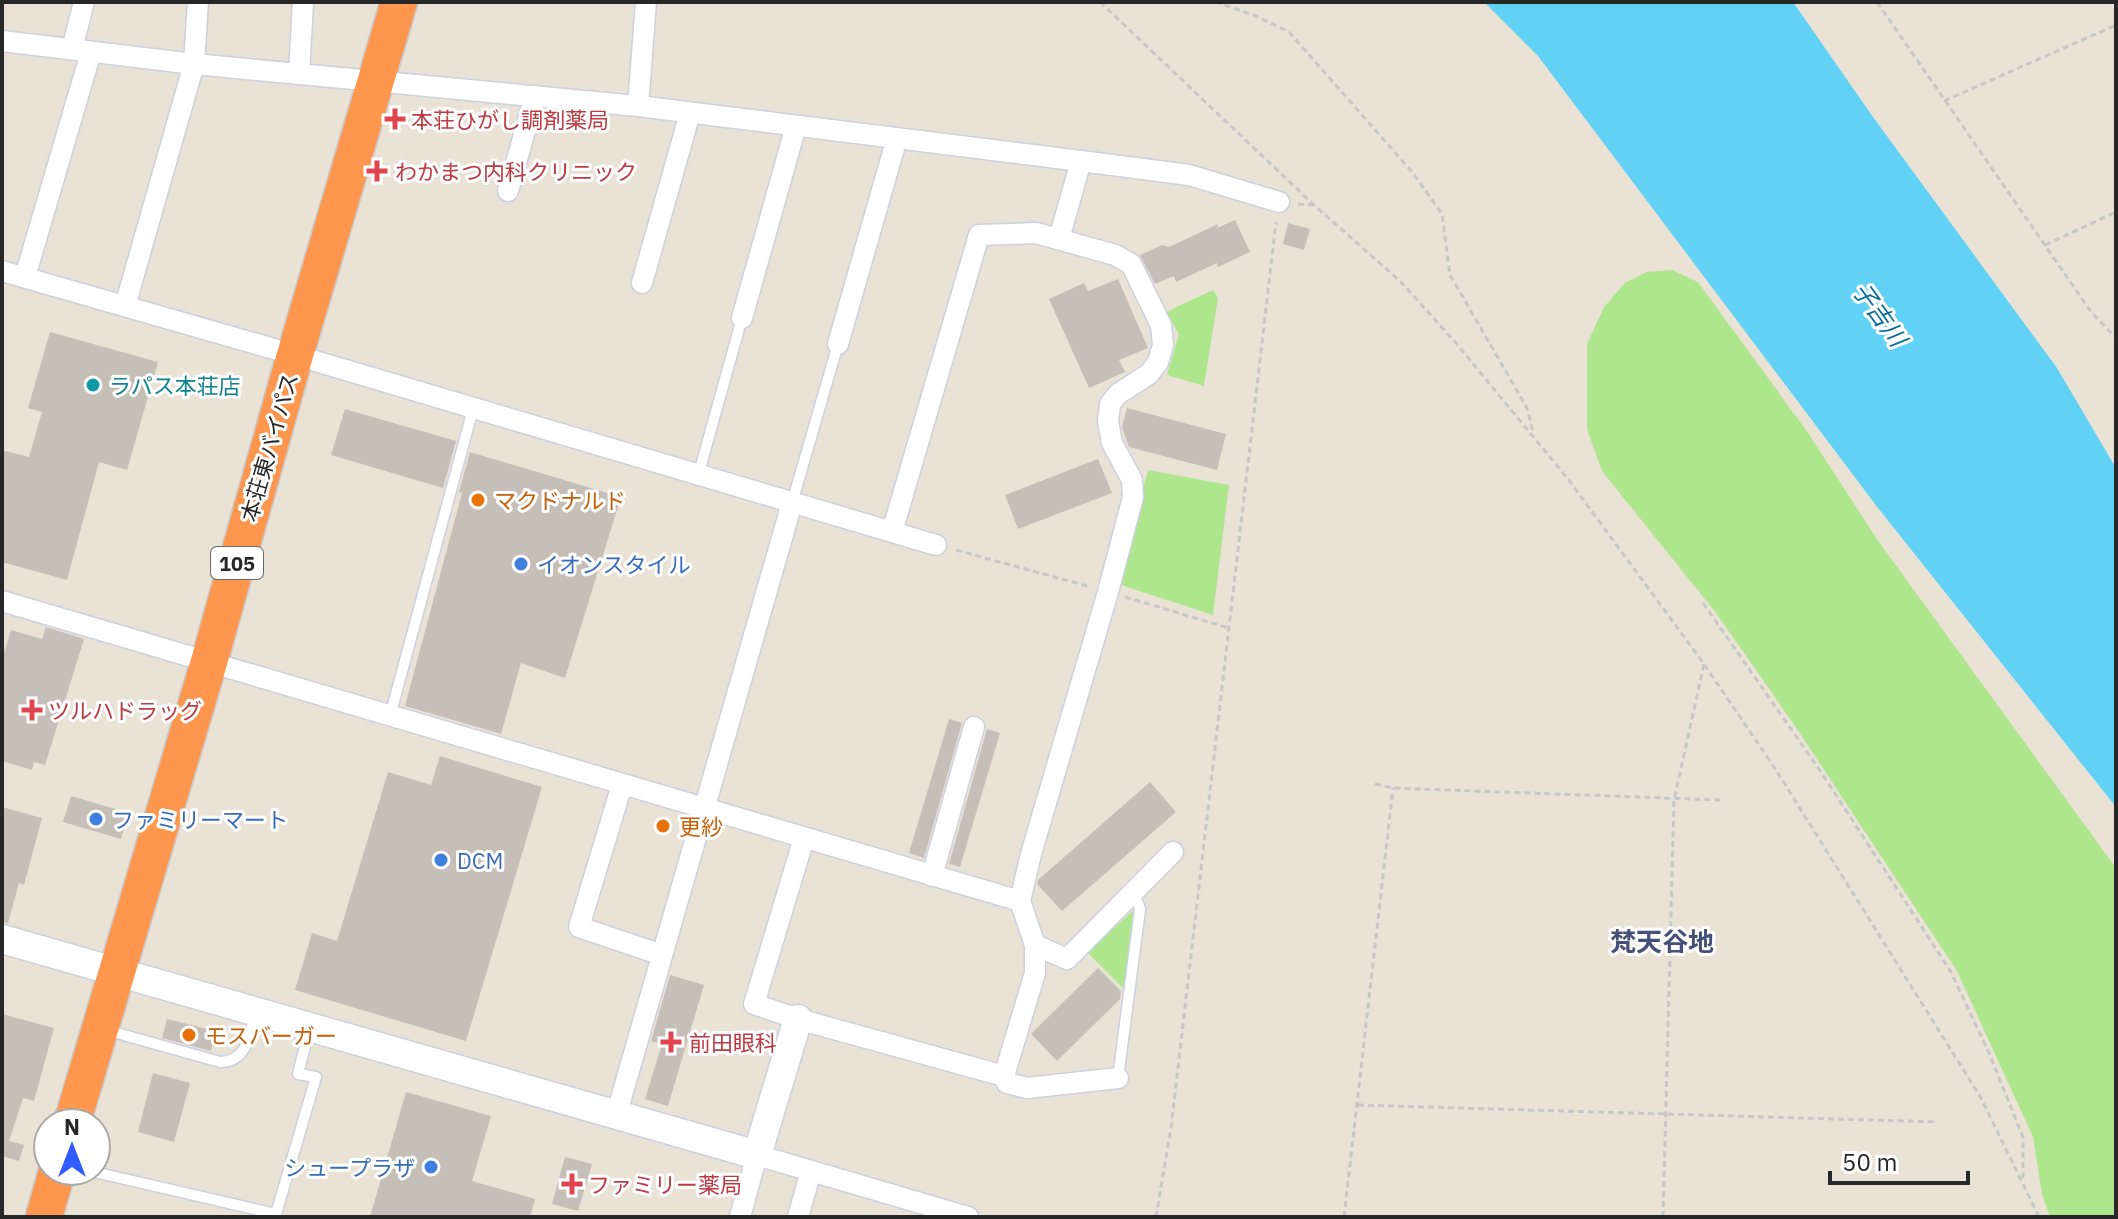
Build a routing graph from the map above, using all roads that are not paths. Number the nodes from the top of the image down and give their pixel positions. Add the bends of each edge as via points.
1 (84, 2) edge
2 (198, 2) edge
3 (303, 2) edge
4 (399, 2) edge
5 (646, 2) edge
6 (2, 41) edge
7 (82, 50) junction
8 (194, 64) junction
9 (299, 74) junction
10 (377, 82) junction
11 (535, 96) junction
12 (638, 106) junction
13 (690, 113) junction
14 (796, 126) junction
15 (897, 138) junction
16 (1081, 161) junction
17 (508, 191) dead end
18 (1279, 202) road end
19 (1059, 239) junction
20 (2, 271) edge
21 (25, 277) junction
22 (642, 283) dead end
23 (125, 306) junction
24 (742, 318) joint
25 (838, 344) joint
26 (295, 355) junction
27 (473, 409) junction
28 (698, 476) junction
29 (792, 503) junction
30 (892, 532) junction
31 (936, 545) road end
32 (2, 601) edge
33 (209, 662) junction
34 (390, 716) junction
35 (974, 727) dead end
36 (622, 785) junction
37 (706, 808) junction
38 (804, 838) junction
39 (1173, 852) dead end
40 (932, 876) junction
41 (1134, 893) junction
42 (1020, 901) junction
43 (2, 939) edge
44 (1035, 945) junction
45 (662, 955) junction
46 (116, 973) junction
47 (255, 1013) junction
48 (798, 1019) junction
49 (100, 1028) junction
50 (310, 1028) junction
51 (1004, 1076) junction
52 (1118, 1078) joint
53 (77, 1107) edge
54 (616, 1116) junction
55 (757, 1155) junction
56 (811, 1171) junction
57 (112, 1176) edge
58 (52, 1187) edge
59 (912, 1209) edge
60 (44, 1217) edge
61 (740, 1217) edge
62 (798, 1217) edge
63 (968, 1217) edge

1 - 7 street
2 - 8 street
3 - 9 street
4 - 10 highway, 本荘東バイパス / 105
5 - 12 street
6 - 7 street
7 - 8 street
7 - 21 street
8 - 9 street
8 - 23 street
9 - 10 street
10 - 11 street
10 - 26 highway, 本荘東バイパス / 105
11 - 12 street
11 - 17 street
12 - 13 street
13 - 14 street
13 - 22 street
14 - 15 street
14 - 24 street
15 - 16 street
15 - 25 street
16 - 18 street via 1189,175
16 - 19 street
19 - 30 street via 1036,233 979,235
19 - 42 street via 1131,264 1161,325 1163,345 1149,374 1110,404 1112,443 1132,480 1133,497
20 - 21 street
21 - 23 street
23 - 26 street
24 - 28 lane
25 - 29 lane
26 - 27 street
26 - 33 highway, 本荘東バイパス / 105
27 - 28 street
27 - 34 lane
28 - 29 street
29 - 30 street
29 - 37 street
30 - 31 street
32 - 33 street
33 - 34 street
33 - 46 highway, 本荘東バイパス / 105
34 - 36 street
35 - 40 street
36 - 37 street
36 - 45 street via 579,927
37 - 38 street
37 - 45 street
38 - 40 street
38 - 48 street via 754,1004
39 - 41 street
40 - 42 street
41 - 44 street via 1067,959
41 - 52 lane via 1140,909
42 - 44 street
43 - 46 street
44 - 51 street via 1035,973
45 - 54 street
46 - 47 street
46 - 49 highway, 本荘東バイパス / 105
47 - 49 lane via 246,1047 229,1062
47 - 50 street
48 - 51 street
48 - 55 street
49 - 53 highway, 本荘東バイパス / 105
50 - 54 street
50 - 57 lane via 298,1074 316,1077 276,1214
51 - 52 street via 1007,1083 1027,1088
54 - 55 street
55 - 56 street
55 - 61 street
56 - 59 street
56 - 62 street
58 - 60 highway
59 - 63 street

